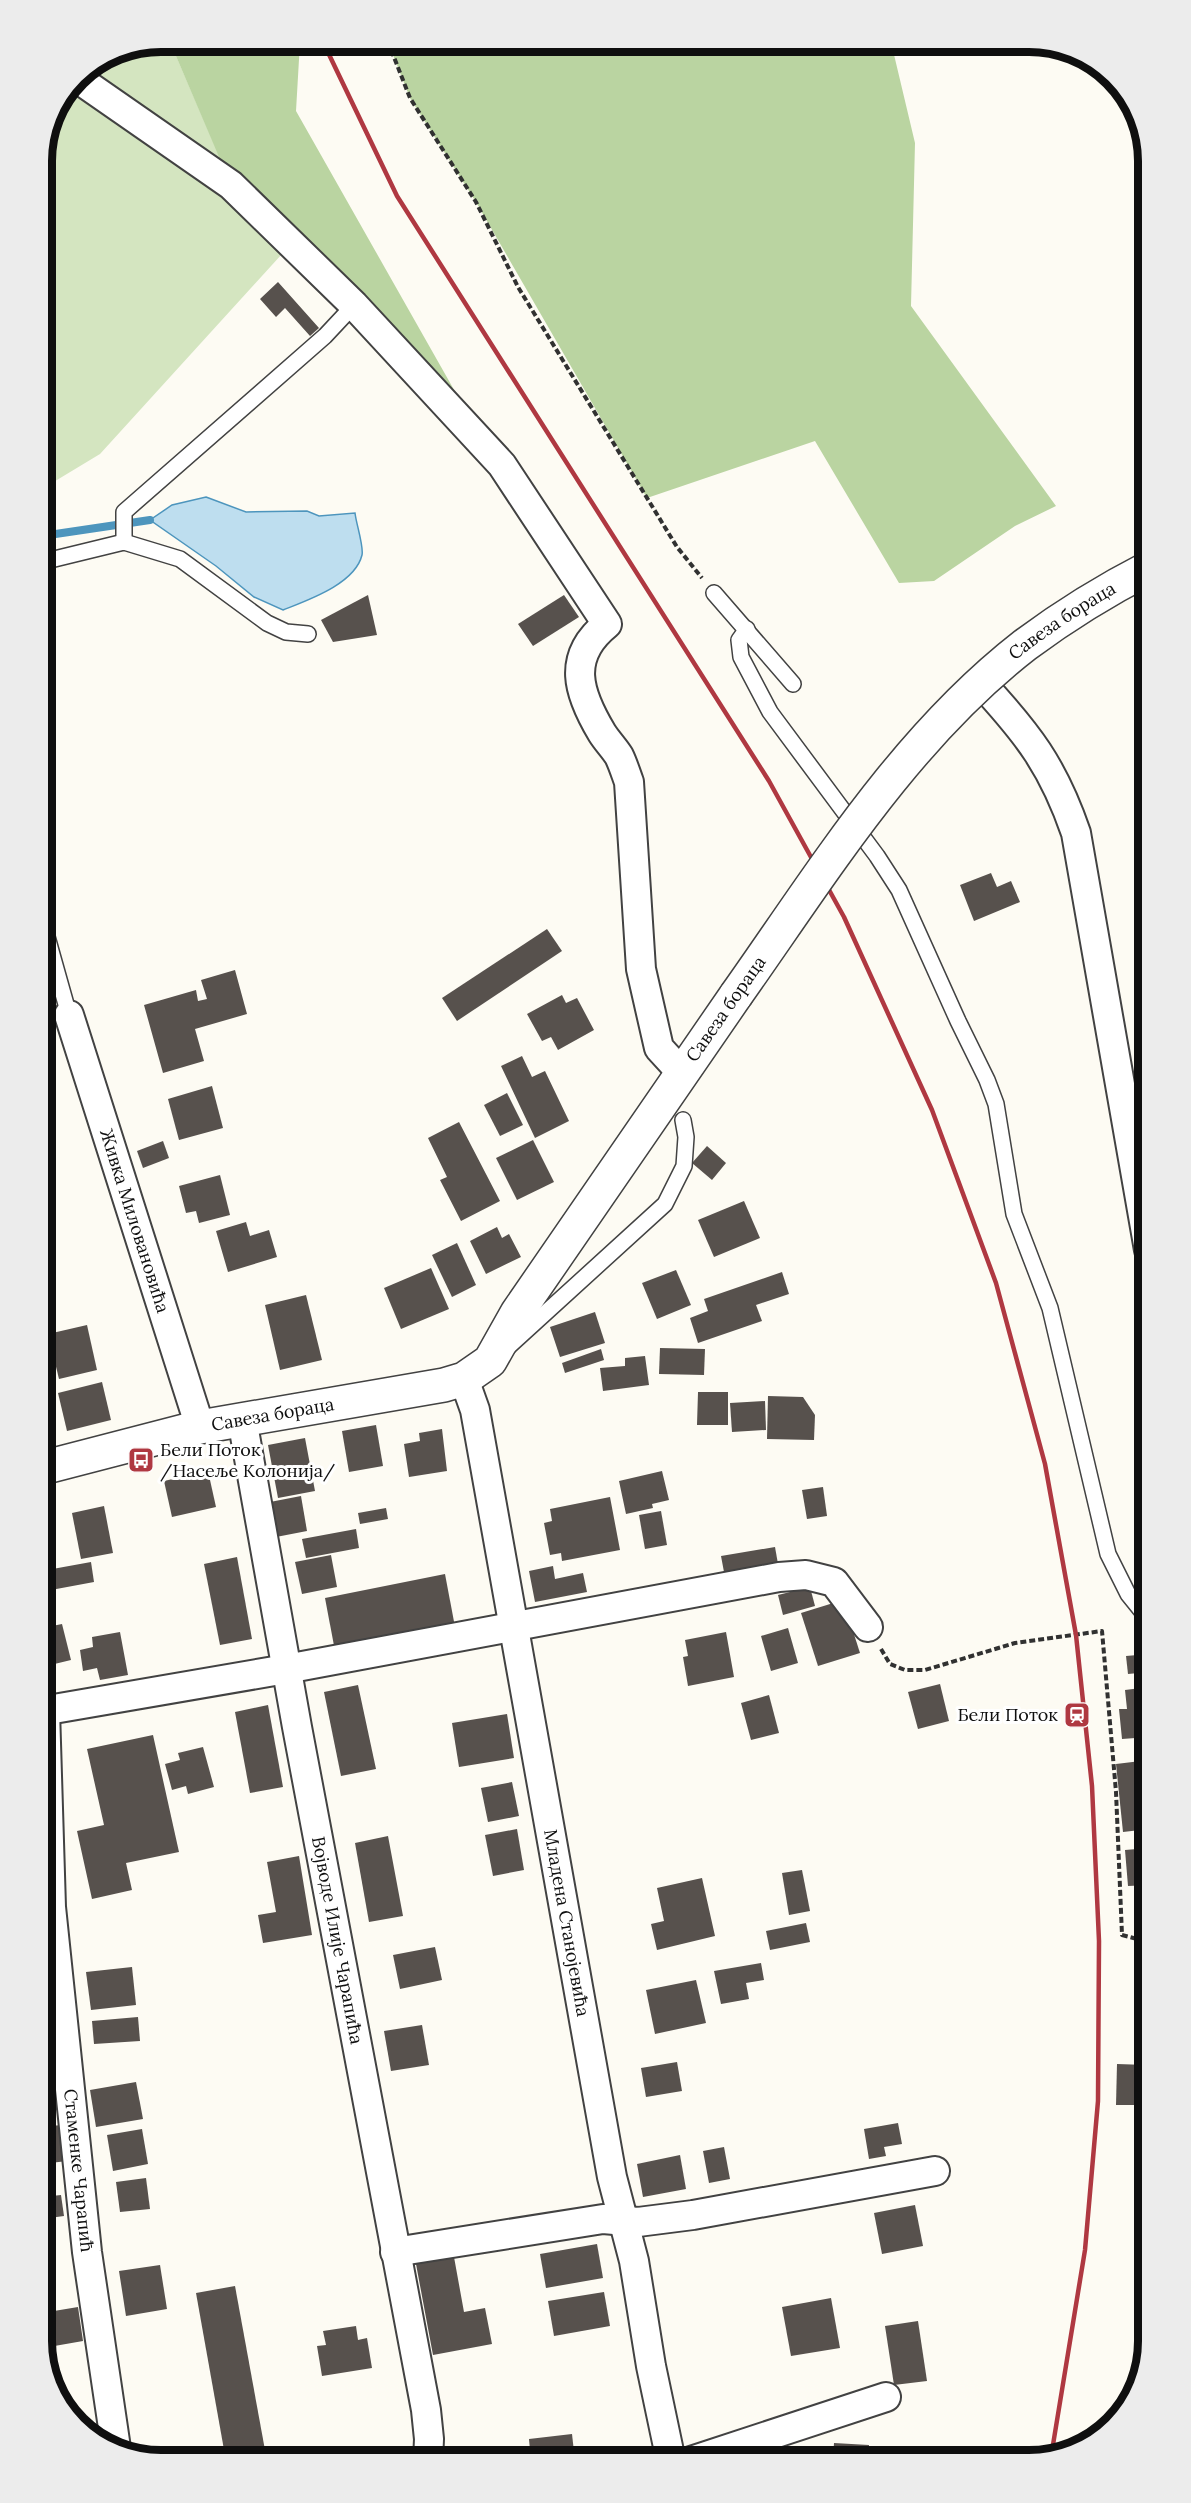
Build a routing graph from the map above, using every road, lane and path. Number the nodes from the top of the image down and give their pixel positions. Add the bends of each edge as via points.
1 (392, 52) edge
2 (84, 84) edge
3 (354, 305) junction
4 (124, 539) junction
5 (53, 559) edge
6 (1138, 574) edge
7 (714, 592) joint
8 (747, 629) junction
9 (308, 634) dead end
10 (981, 683) junction
11 (793, 684) dead end
12 (53, 957) edge
13 (69, 1016) joint
14 (681, 1072) junction
15 (683, 1120) dead end
16 (1138, 1188) edge
17 (495, 1353) junction
18 (464, 1379) junction
19 (242, 1419) junction
20 (200, 1427) junction
21 (52, 1465) edge
22 (1138, 1606) edge
23 (514, 1625) junction
24 (868, 1627) joint
25 (286, 1669) junction
26 (52, 1709) edge
27 (1138, 1939) edge
28 (52, 1960) edge
29 (935, 2171) dead end
30 (622, 2220) junction
31 (395, 2252) junction
32 (886, 2397) dead end
33 (115, 2440) edge
34 (428, 2450) edge
35 (669, 2450) edge
36 (725, 2450) edge

1 - 7 path via 410,98 476,202 518,287 677,547
2 - 3 street via 231,185
3 - 4 lane via 325,336 124,512
3 - 14 street via 502,465 607,624 587,643 580,675 591,713 618,754 629,782 641,969 659,1048
4 - 5 lane
4 - 9 lane via 180,559 267,623 286,632
6 - 10 street, Савеза бораца, bridge via 1068,615
7 - 8 lane
8 - 11 lane
8 - 22 lane via 740,640 741,657 765,703 899,890 987,1080 998,1113 1014,1214 1050,1308 1108,1554
10 - 14 street, Савеза бораца, bridge via 886,785
10 - 16 street via 1032,740 1050,771 1076,833
12 - 13 lane
13 - 20 street, Живка Миловановића
14 - 17 street, Савеза бораца via 516,1313
15 - 17 lane, Савеза бораца via 684,1166 665,1204 518,1340
17 - 18 street, Савеза бораца via 482,1369
18 - 19 street, Савеза бораца
18 - 23 street, Младена Станојевића via 475,1410
19 - 20 street, Савеза бораца
19 - 25 street, Војводе Илије Чарапића
20 - 21 street, Савеза бораца
23 - 24 street via 806,1575 834,1582
23 - 25 street
23 - 30 street, Младена Станојевића
24 - 27 path via 890,1664 904,1670 925,1670 1015,1644 1102,1631 1116,1792 1122,1935
25 - 26 street
25 - 31 street, Војводе Илије Чарапића
28 - 33 street, Стаменке Чарапић via 87,2252
29 - 30 street via 693,2215 638,2222
30 - 31 street via 603,2219
30 - 35 street, Младена Станојевића via 634,2261
31 - 34 street, Војводе Илије Чарапића via 426,2410
32 - 36 street

